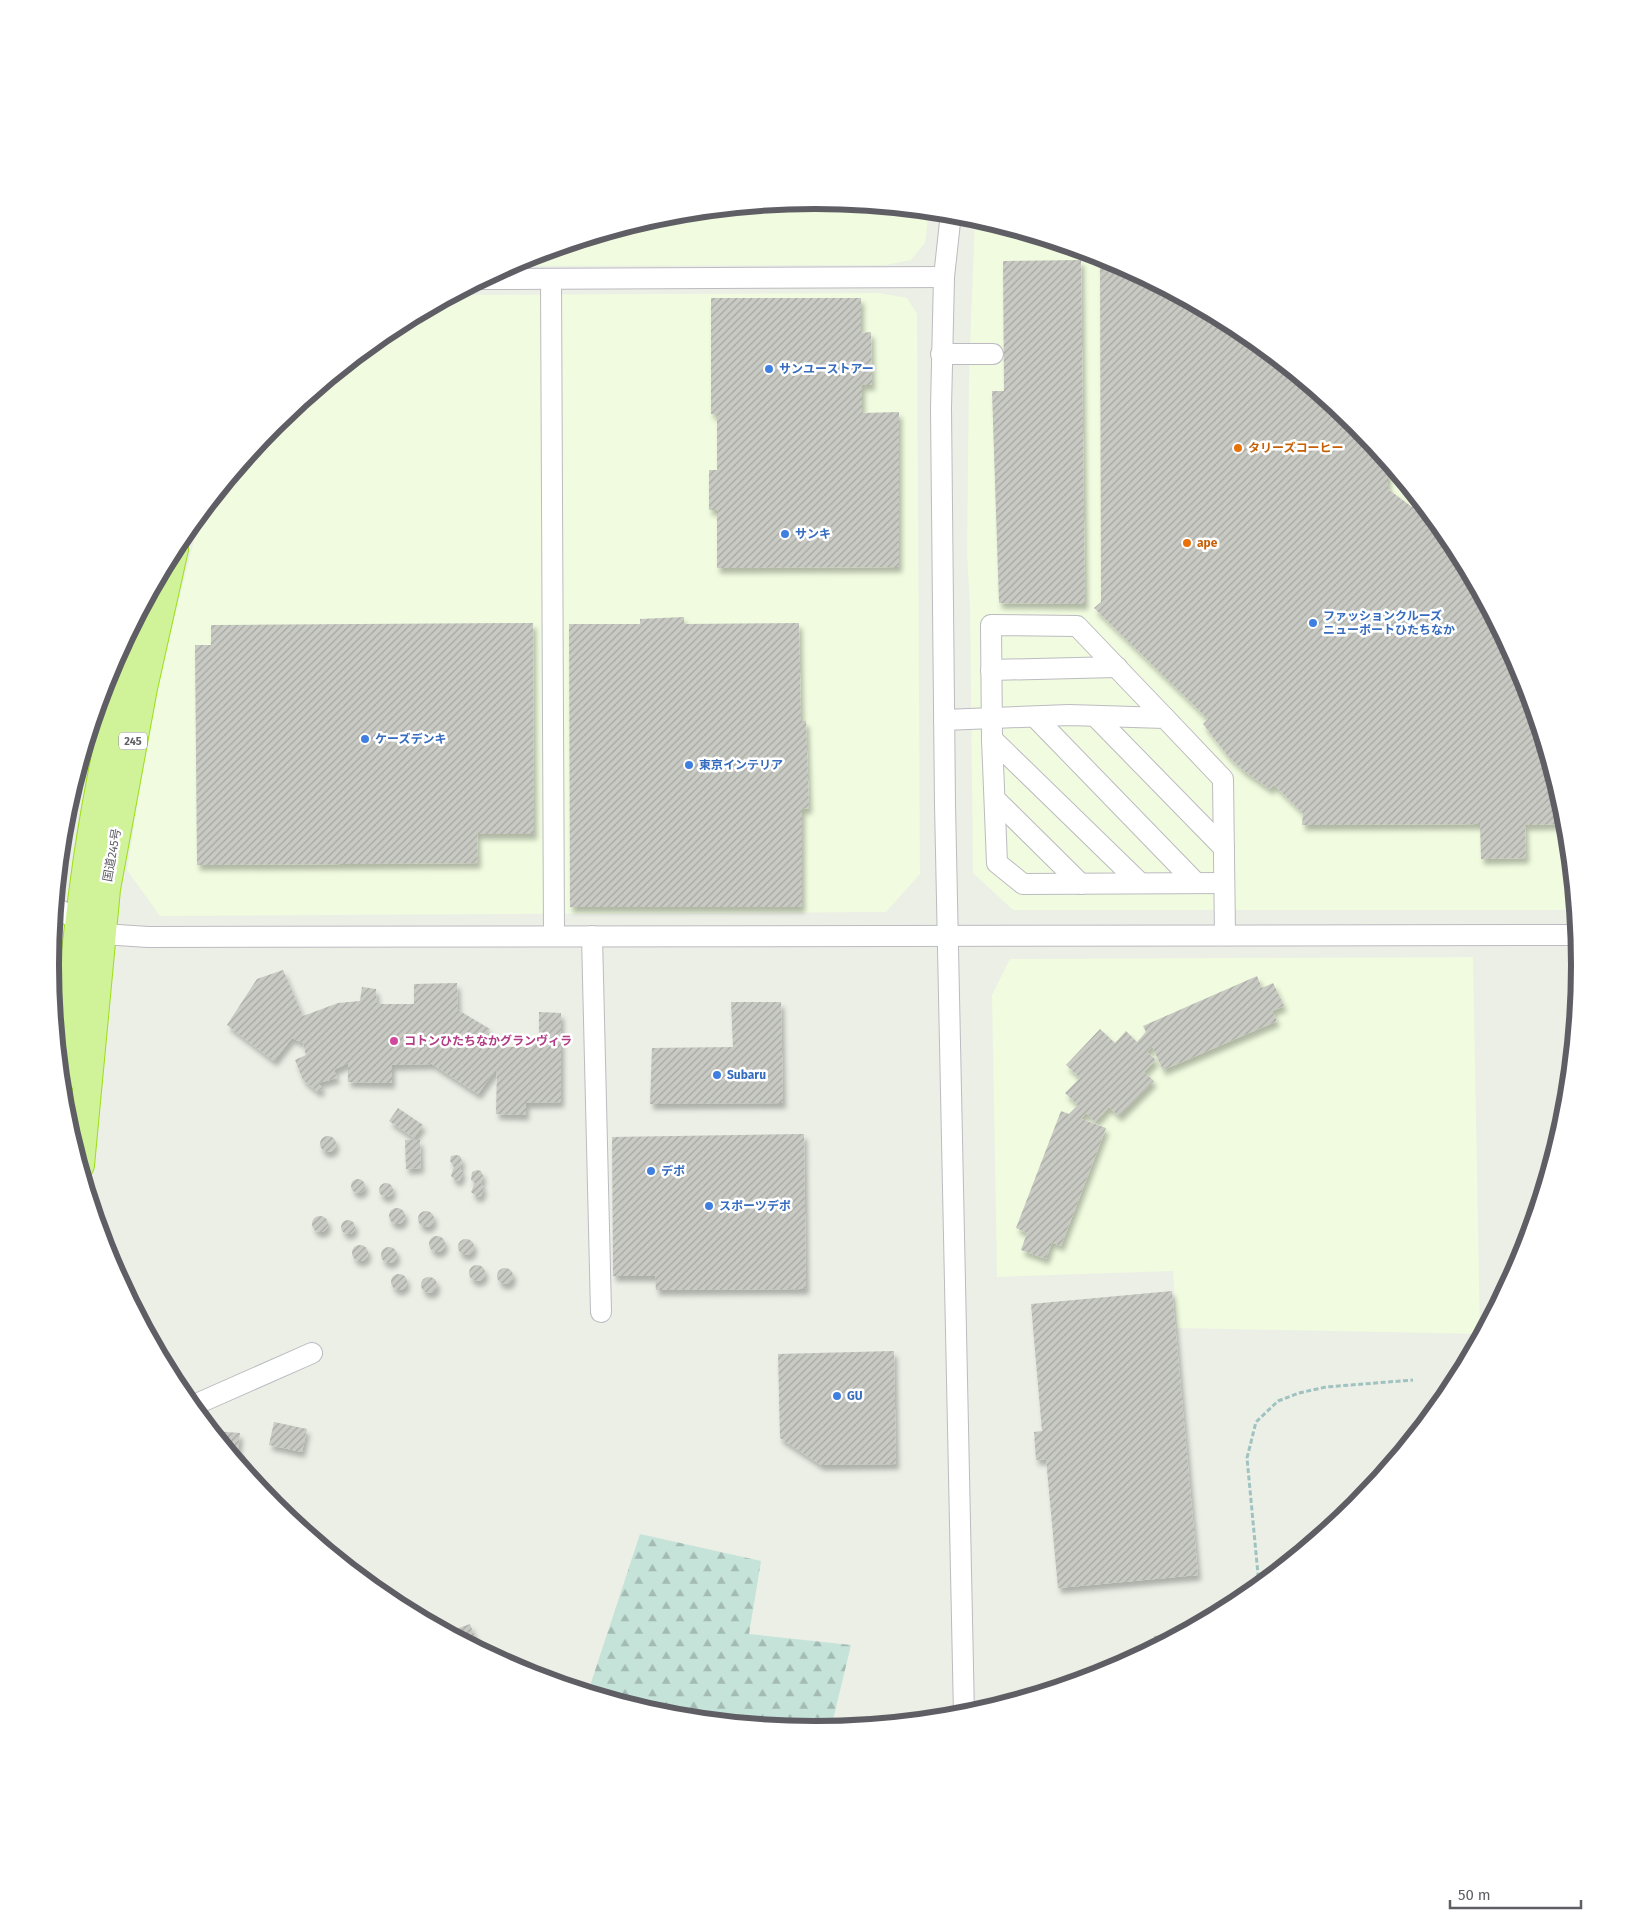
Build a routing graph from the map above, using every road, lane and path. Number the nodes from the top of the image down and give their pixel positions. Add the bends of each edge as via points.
1 (950, 221) edge
2 (944, 277) junction
3 (498, 279) edge
4 (551, 279) junction
5 (942, 354) junction
6 (993, 354) dead end
7 (169, 572) edge
8 (128, 651) edge
9 (1117, 667) junction
10 (991, 670) junction
11 (1095, 716) junction
12 (991, 717) junction
13 (1035, 717) junction
14 (1165, 718) junction
15 (944, 720) junction
16 (992, 739) junction
17 (995, 800) junction
18 (1224, 848) junction
19 (1140, 883) junction
20 (1196, 883) junction
21 (1224, 883) junction
22 (1081, 884) junction
23 (61, 911) edge
24 (91, 928) junction
25 (1225, 935) junction
26 (1570, 935) edge
27 (554, 936) junction
28 (592, 936) junction
29 (948, 936) junction
30 (65, 1061) edge
31 (81, 1145) edge
32 (601, 1312) dead end
33 (312, 1353) dead end
34 (1413, 1380) dead end
35 (199, 1403) edge
36 (1259, 1577) edge
37 (964, 1707) edge

1 - 2 street
2 - 4 street
2 - 5 street
3 - 4 street
4 - 27 street
5 - 6 street
5 - 15 street
7 - 24 highway, 国道245号 / 245 via 130,756 106,890
8 - 24 highway, 国道245号 / 245 via 106,751
9 - 10 street
9 - 10 street via 1076,626 991,625
9 - 14 street
10 - 12 street
11 - 13 street
11 - 14 street
11 - 18 street
12 - 13 street
12 - 15 street
12 - 16 street
13 - 20 street
14 - 18 street via 1223,779
15 - 29 street
16 - 17 street
16 - 19 street
17 - 22 street
17 - 22 street via 997,863 1023,884
18 - 21 street
19 - 20 street
19 - 22 street
20 - 21 street
21 - 25 street
23 - 24 street
24 - 27 street via 148,937
24 - 30 highway, 国道245号 / 245
24 - 31 highway, 国道245号 / 245
25 - 26 street
25 - 29 street
27 - 28 street
28 - 29 street
28 - 32 street
29 - 37 street
33 - 35 street
34 - 36 path via 1326,1387 1300,1393 1278,1401 1256,1422 1247,1458

